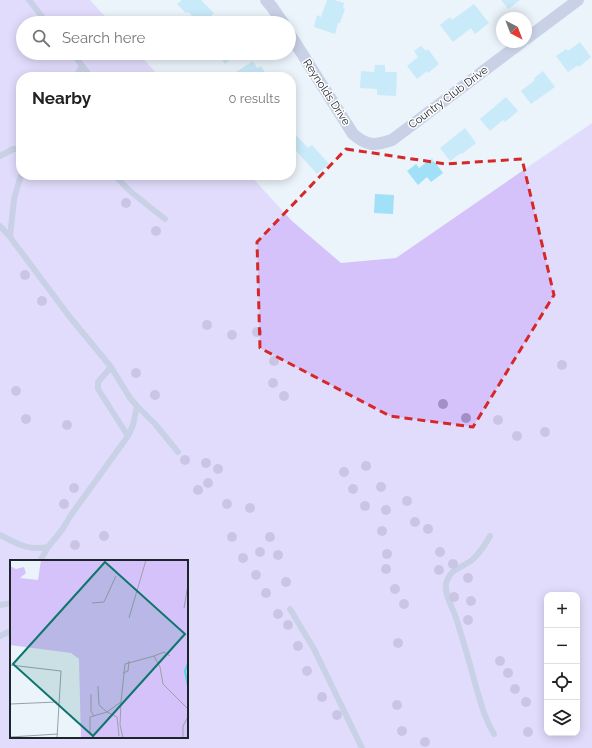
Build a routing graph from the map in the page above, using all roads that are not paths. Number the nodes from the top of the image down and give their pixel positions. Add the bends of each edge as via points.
1 (29, 0) edge
2 (578, 0) edge
3 (273, 2) edge
4 (42, 16) edge
5 (280, 16) edge
6 (532, 34) edge
7 (296, 44) edge
8 (514, 48) edge
9 (78, 60) edge
10 (82, 66) junction
11 (79, 72) edge
12 (87, 72) edge
13 (371, 144) joint
14 (16, 149) edge
15 (0, 156) edge
16 (20, 180) edge
17 (119, 180) edge
18 (165, 219) dead end
19 (0, 226) edge
20 (10, 238) junction
21 (111, 367) junction
22 (137, 406) junction
23 (128, 436) junction
24 (178, 452) dead end
25 (0, 535) edge
26 (490, 536) dead end
27 (48, 547) junction
28 (41, 560) edge
29 (10, 603) edge
30 (0, 605) edge
31 (290, 609) dead end
32 (10, 631) edge
33 (0, 636) edge
34 (494, 734) dead end
35 (362, 748) edge

1 - 4 lane
2 - 6 street
3 - 5 street
7 - 13 street, Reynolds Drive via 353,134 361,141
8 - 13 street, Country Club Drive via 392,140
9 - 10 lane
10 - 11 lane
10 - 12 lane
14 - 15 lane
16 - 20 lane via 14,199
17 - 18 lane
19 - 20 lane
20 - 21 lane
21 - 22 lane
21 - 23 lane via 98,382 98,389
22 - 23 lane
22 - 24 lane via 156,424
23 - 27 lane
25 - 27 lane via 24,547
26 - 34 lane via 482,550 471,561 459,566 449,576 446,592 462,635 483,710
27 - 28 lane
29 - 30 lane
31 - 35 lane via 314,649
32 - 33 lane

